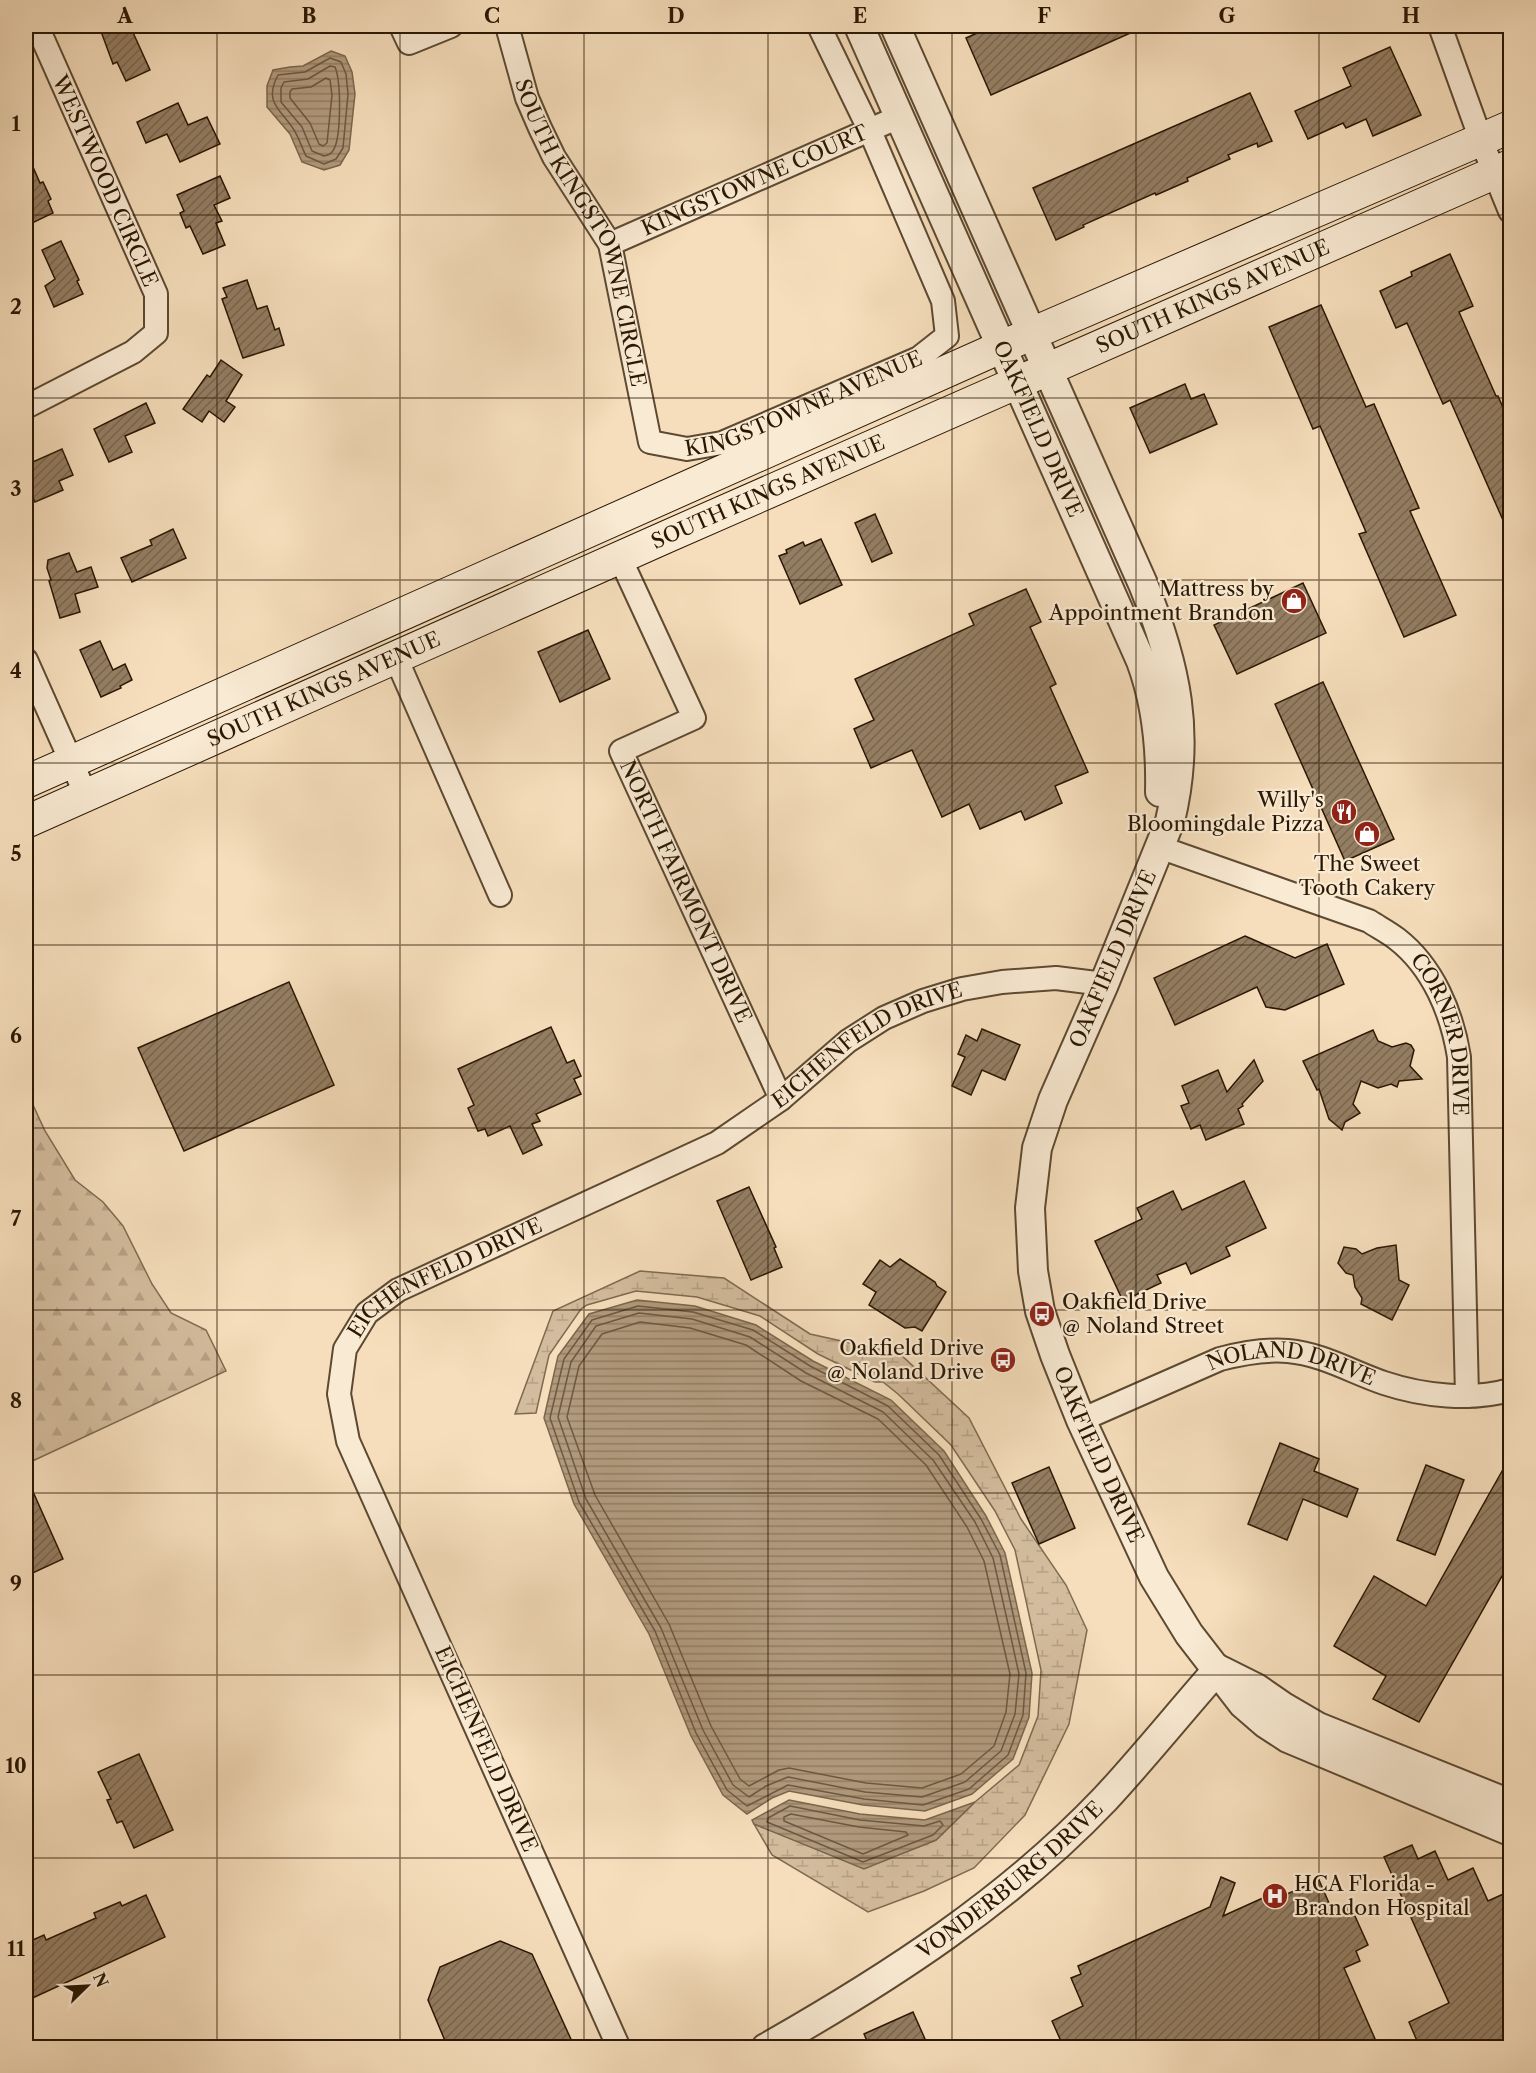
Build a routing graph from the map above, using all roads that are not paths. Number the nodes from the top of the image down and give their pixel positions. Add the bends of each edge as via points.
1 (37, 26) edge
2 (401, 26) edge
3 (451, 26) edge
4 (507, 26) edge
5 (819, 26) edge
6 (859, 26) edge
7 (895, 26) edge
8 (1440, 26) edge
9 (899, 117) junction
10 (1510, 127) edge
11 (870, 131) junction
12 (1481, 140) junction
13 (1502, 169) edge
14 (1510, 211) edge
15 (610, 244) junction
16 (1032, 333) junction
17 (1001, 347) junction
18 (1048, 370) junction
19 (1017, 384) junction
20 (876, 403) junction
21 (26, 407) edge
22 (650, 442) joint
23 (666, 537) junction
24 (621, 558) junction
25 (396, 658) junction
26 (26, 660) edge
27 (70, 762) junction
28 (26, 782) edge
29 (86, 795) junction
30 (26, 822) edge
31 (1160, 847) junction
32 (500, 895) dead end
33 (1104, 984) junction
34 (781, 1099) junction
35 (1510, 1390) edge
36 (1467, 1396) junction
37 (1081, 1420) junction
38 (1218, 1669) junction
39 (1431, 1785) junction
40 (1510, 1804) edge
41 (1510, 1831) edge
42 (619, 2048) edge
43 (766, 2048) edge

1 - 21 street, WESTWOOD CIRCLE via 156,294 156,333 133,352
2 - 3 street via 409,43
4 - 15 street, SOUTH KINGSTOWNE CIRCLE via 527,98 554,158
5 - 11 street
6 - 9 street, OAKFIELD DRIVE
7 - 16 street, OAKFIELD DRIVE
8 - 12 street
9 - 11 street, KINGSTOWNE COURT
9 - 17 street, OAKFIELD DRIVE
10 - 12 main road, SOUTH KINGS AVENUE
11 - 15 street, KINGSTOWNE COURT
11 - 22 street, KINGSTOWNE AVENUE via 943,302 947,336 919,358 722,443 687,449
12 - 13 street
12 - 16 main road, SOUTH KINGS AVENUE
13 - 14 street
13 - 18 main road, SOUTH KINGS AVENUE
15 - 22 street, SOUTH KINGSTOWNE CIRCLE
16 - 17 main road, SOUTH KINGS AVENUE
16 - 18 street, OAKFIELD DRIVE
17 - 19 street, OAKFIELD DRIVE
17 - 20 main road, SOUTH KINGS AVENUE
18 - 19 main road, SOUTH KINGS AVENUE
18 - 31 street, OAKFIELD DRIVE via 1143,584 1170,657 1179,714 1179,764 1172,815
19 - 23 main road, SOUTH KINGS AVENUE
19 - 31 street, OAKFIELD DRIVE via 1149,683 1160,750
20 - 23 main road via 759,471 689,503 674,516
20 - 27 main road, SOUTH KINGS AVENUE
23 - 24 main road, SOUTH KINGS AVENUE
24 - 25 main road, SOUTH KINGS AVENUE
24 - 34 street, NORTH FAIRMONT DRIVE via 694,718 621,751
25 - 29 main road, SOUTH KINGS AVENUE
25 - 32 street
26 - 27 street
27 - 28 main road, SOUTH KINGS AVENUE
27 - 29 street
29 - 30 main road, SOUTH KINGS AVENUE
31 - 33 street, OAKFIELD DRIVE
31 - 36 street, CORNER DRIVE via 1369,921 1398,940 1434,984 1447,1008 1459,1057
33 - 34 street, EICHENFELD DRIVE via 1056,978 1002,982 923,1001 884,1018 848,1041
33 - 37 street, OAKFIELD DRIVE via 1053,1100 1038,1148 1030,1208 1032,1271 1040,1311
34 - 42 street, EICHENFELD DRIVE via 717,1143 398,1290 367,1313 345,1349 339,1394 348,1441
35 - 36 street, NOLAND DRIVE
36 - 37 street, NOLAND DRIVE via 1395,1385 1312,1356 1268,1351 1220,1359
37 - 38 street, OAKFIELD DRIVE via 1154,1577 1189,1634
38 - 39 street, OAKFIELD DRIVE via 1243,1704 1288,1738
38 - 43 street, VONDERBURG DRIVE via 1104,1800 1031,1869 911,1961
39 - 40 street, OAKFIELD DRIVE
39 - 41 street, OAKFIELD DRIVE

